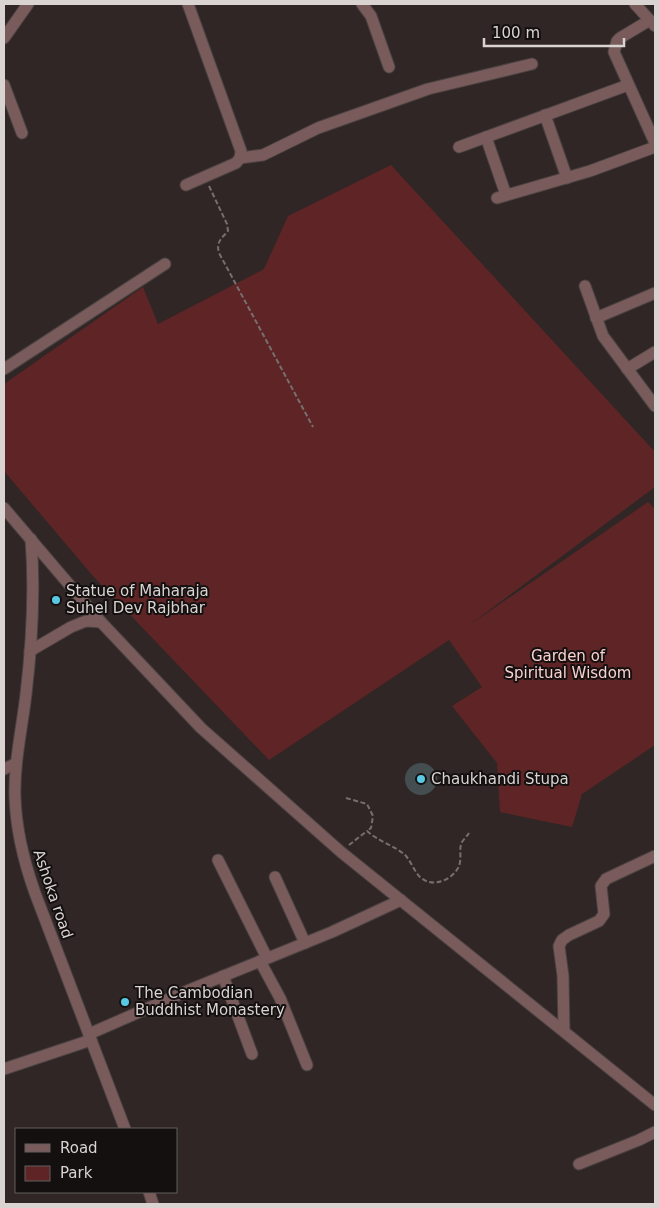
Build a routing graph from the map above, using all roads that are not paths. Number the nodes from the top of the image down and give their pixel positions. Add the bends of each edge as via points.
1 (28, 4) edge
2 (188, 4) edge
3 (362, 4) edge
4 (652, 4) edge
5 (638, 6) edge
6 (653, 23) edge
7 (4, 38) edge
8 (532, 64) dead end
9 (389, 67) dead end
10 (628, 84) junction
11 (4, 85) edge
12 (545, 115) junction
13 (22, 133) dead end
14 (486, 138) junction
15 (655, 143) edge
16 (655, 147) edge
17 (459, 148) dead end
18 (240, 158) junction
19 (567, 178) junction
20 (186, 185) dead end
21 (165, 264) dead end
22 (585, 286) dead end
23 (655, 293) edge
24 (596, 318) junction
25 (655, 352) edge
26 (626, 368) junction
27 (4, 370) edge
28 (655, 406) edge
29 (4, 508) edge
30 (31, 539) junction
31 (101, 622) junction
32 (30, 651) junction
33 (15, 764) junction
34 (4, 769) edge
35 (655, 856) edge
36 (218, 860) dead end
37 (275, 877) dead end
38 (401, 900) junction
39 (306, 943) junction
40 (264, 960) junction
41 (223, 976) junction
42 (564, 1031) junction
43 (90, 1037) junction
44 (252, 1054) dead end
45 (307, 1065) dead end
46 (4, 1069) edge
47 (655, 1105) edge
48 (125, 1128) edge
49 (655, 1132) edge
50 (579, 1164) dead end

1 - 7 street
2 - 18 street via 234,129
3 - 9 street via 370,16
4 - 5 street
5 - 6 street
6 - 10 street via 624,34 615,46 616,57
8 - 18 street via 428,88 318,128 263,154
10 - 12 street
10 - 15 street
11 - 13 street
12 - 14 street
12 - 19 street
14 - 17 street
14 - 19 street via 502,196
16 - 19 street
18 - 20 street via 236,164
21 - 27 street
22 - 24 street
23 - 24 street
24 - 26 street via 603,336
25 - 26 street
26 - 28 street
29 - 30 street
30 - 31 street
30 - 32 street, Ashoka road via 34,572
31 - 32 street via 86,621 71,626
31 - 38 street via 201,728 341,852
32 - 33 street, Ashoka road
33 - 34 street
33 - 43 street, Ashoka road via 15,798 22,855
35 - 42 street via 606,879 601,886 604,914 599,921 562,940 559,946
36 - 40 street
37 - 39 street
38 - 39 street
38 - 42 street
39 - 40 street
40 - 41 street
40 - 45 street
41 - 43 street
41 - 44 street
42 - 47 street
43 - 46 street
43 - 48 street, Ashoka road
49 - 50 street

